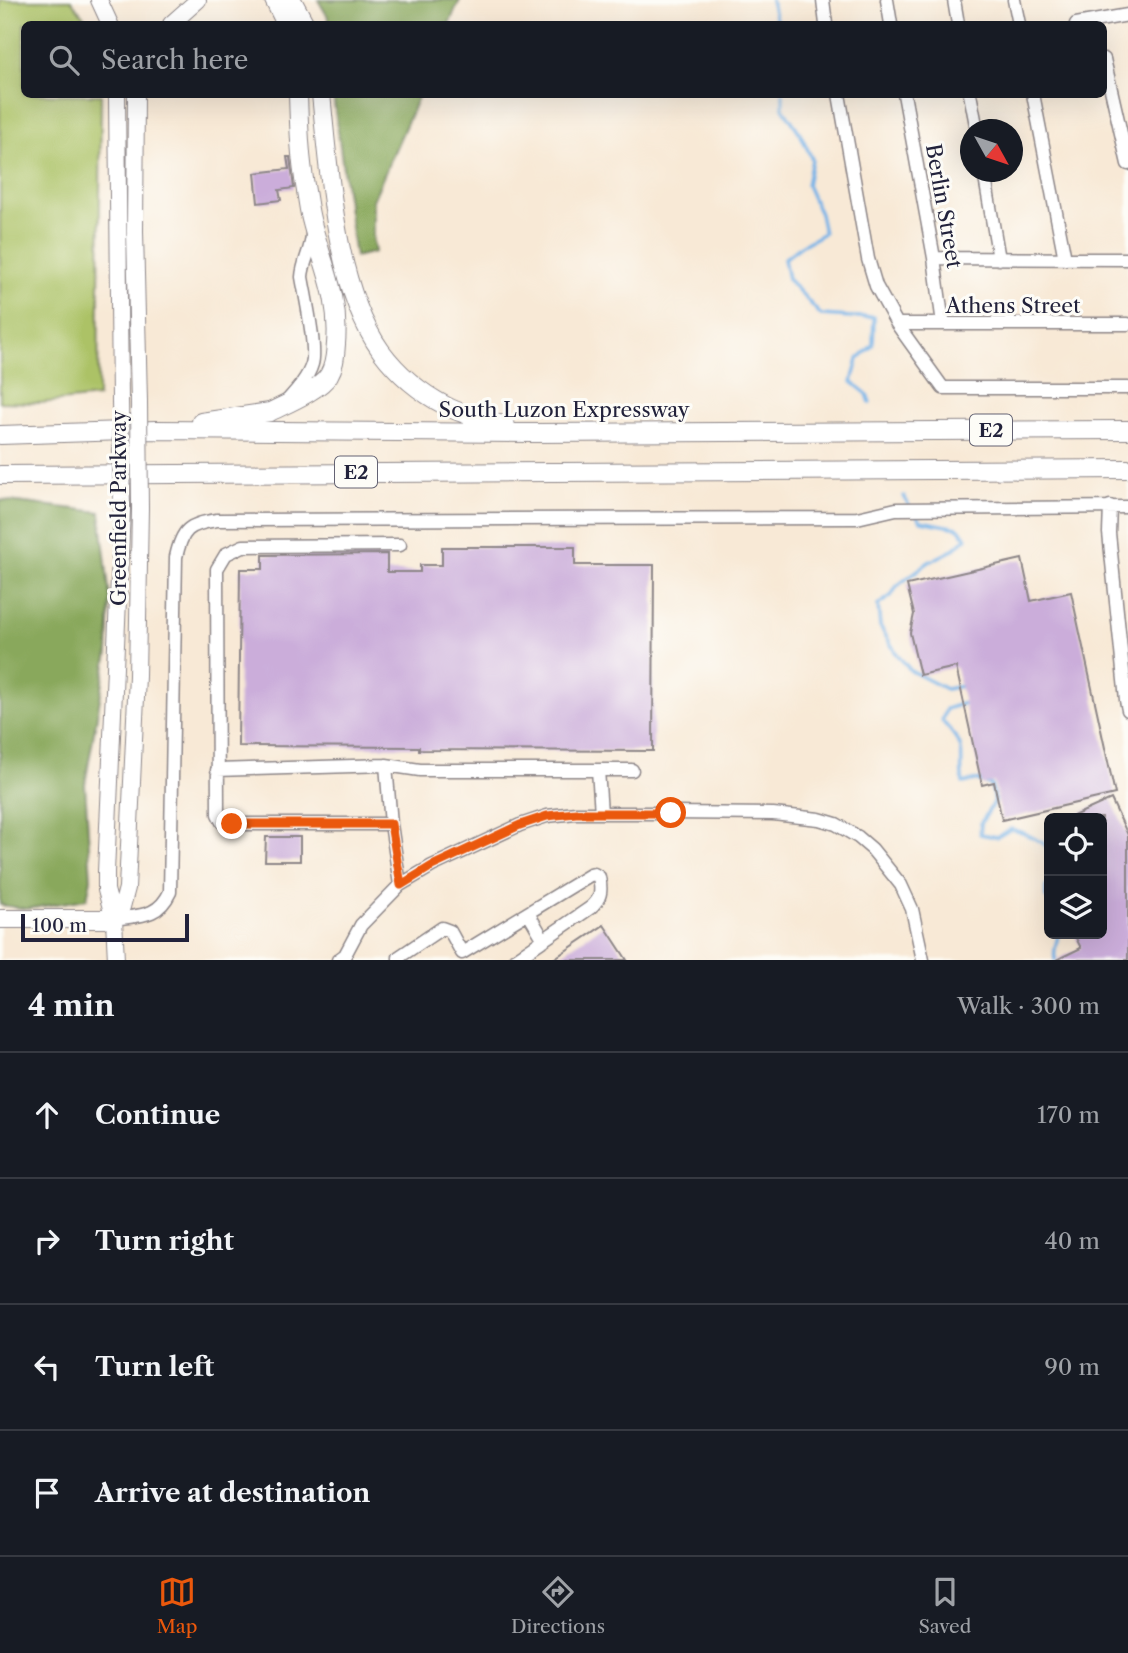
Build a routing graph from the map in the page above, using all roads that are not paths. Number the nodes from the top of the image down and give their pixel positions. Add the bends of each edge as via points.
1 (99, 0) edge
2 (198, 0) edge
3 (274, 0) edge
4 (292, 0) edge
5 (823, 0) edge
6 (887, 0) edge
7 (954, 0) edge
8 (1014, 0) edge
9 (1128, 15) edge
10 (109, 21) edge
11 (174, 21) edge
12 (284, 21) edge
13 (303, 21) edge
14 (826, 21) edge
15 (890, 21) edge
16 (958, 21) edge
17 (1018, 21) edge
18 (1103, 21) edge
19 (1107, 72) edge
20 (117, 98) edge
21 (136, 98) edge
22 (298, 98) edge
23 (321, 98) edge
24 (840, 98) edge
25 (905, 98) edge
26 (971, 98) edge
27 (1033, 98) edge
28 (974, 119) edge
29 (1128, 164) edge
30 (986, 182) edge
31 (312, 223) junction
32 (934, 258) junction
33 (999, 258) junction
34 (1065, 259) junction
35 (1128, 259) edge
36 (897, 324) junction
37 (943, 324) junction
38 (1128, 324) edge
39 (1128, 387) edge
40 (284, 405) junction
41 (156, 430) junction
42 (1128, 430) edge
43 (533, 433) junction
44 (0, 435) edge
45 (1128, 469) edge
46 (54, 474) junction
47 (0, 475) edge
48 (0, 486) edge
49 (1110, 506) junction
50 (1128, 507) edge
51 (400, 545) dead end
52 (1128, 710) edge
53 (386, 765) junction
54 (217, 770) junction
55 (598, 770) junction
56 (632, 770) dead end
57 (601, 813) junction
58 (391, 824) junction
59 (401, 885) junction
60 (528, 913) junction
61 (0, 919) edge
62 (114, 919) junction
63 (544, 940) junction
64 (342, 958) edge
65 (460, 958) edge
66 (116, 960) edge
67 (399, 960) edge
68 (514, 960) edge
69 (923, 960) edge

1 - 10 main road
2 - 11 main road
3 - 12 highway
4 - 13 highway
5 - 14 street
6 - 15 street
7 - 16 street
8 - 17 street
9 - 18 street
19 - 29 street
20 - 62 main road, Greenfield Parkway, bridge via 122,509 106,872
21 - 62 main road, Greenfield Parkway, bridge via 137,676 127,888
22 - 31 highway via 300,155
23 - 43 highway via 342,254 359,311 374,341 408,380 446,406
24 - 36 street via 868,259 876,286
25 - 32 street, Berlin Street
26 - 28 street
27 - 34 street
30 - 33 street
31 - 40 street via 313,238 302,277 313,364
31 - 40 highway via 333,293 335,360 328,377
32 - 33 street
32 - 37 street, Berlin Street
33 - 34 street
34 - 35 street
36 - 37 street, Athens Street
36 - 39 street via 943,388
37 - 38 street, Athens Street
40 - 41 highway
41 - 43 highway, South Luzon Expressway / E2
41 - 44 highway, South Luzon Expressway / E2
42 - 43 highway, South Luzon Expressway / E2
45 - 46 highway, E2
46 - 47 highway, E2
46 - 48 highway
49 - 50 street
49 - 52 street
49 - 62 street via 896,509 857,519 217,520 196,524 180,540 176,558 170,892 156,911
51 - 54 street via 243,546 226,554 217,569
53 - 54 street
53 - 55 street via 420,771
53 - 58 street
54 - 58 street via 222,822
55 - 56 street
55 - 57 street
57 - 59 street via 547,816 520,825
57 - 69 street via 773,814 836,824 872,849 901,886 912,909
58 - 59 street
59 - 64 street via 361,925
60 - 63 street
60 - 63 street via 590,875 600,877 598,902
60 - 65 street
61 - 62 highway
62 - 66 main road, Greenfield Parkway
63 - 68 street
65 - 67 street via 450,930 442,928

